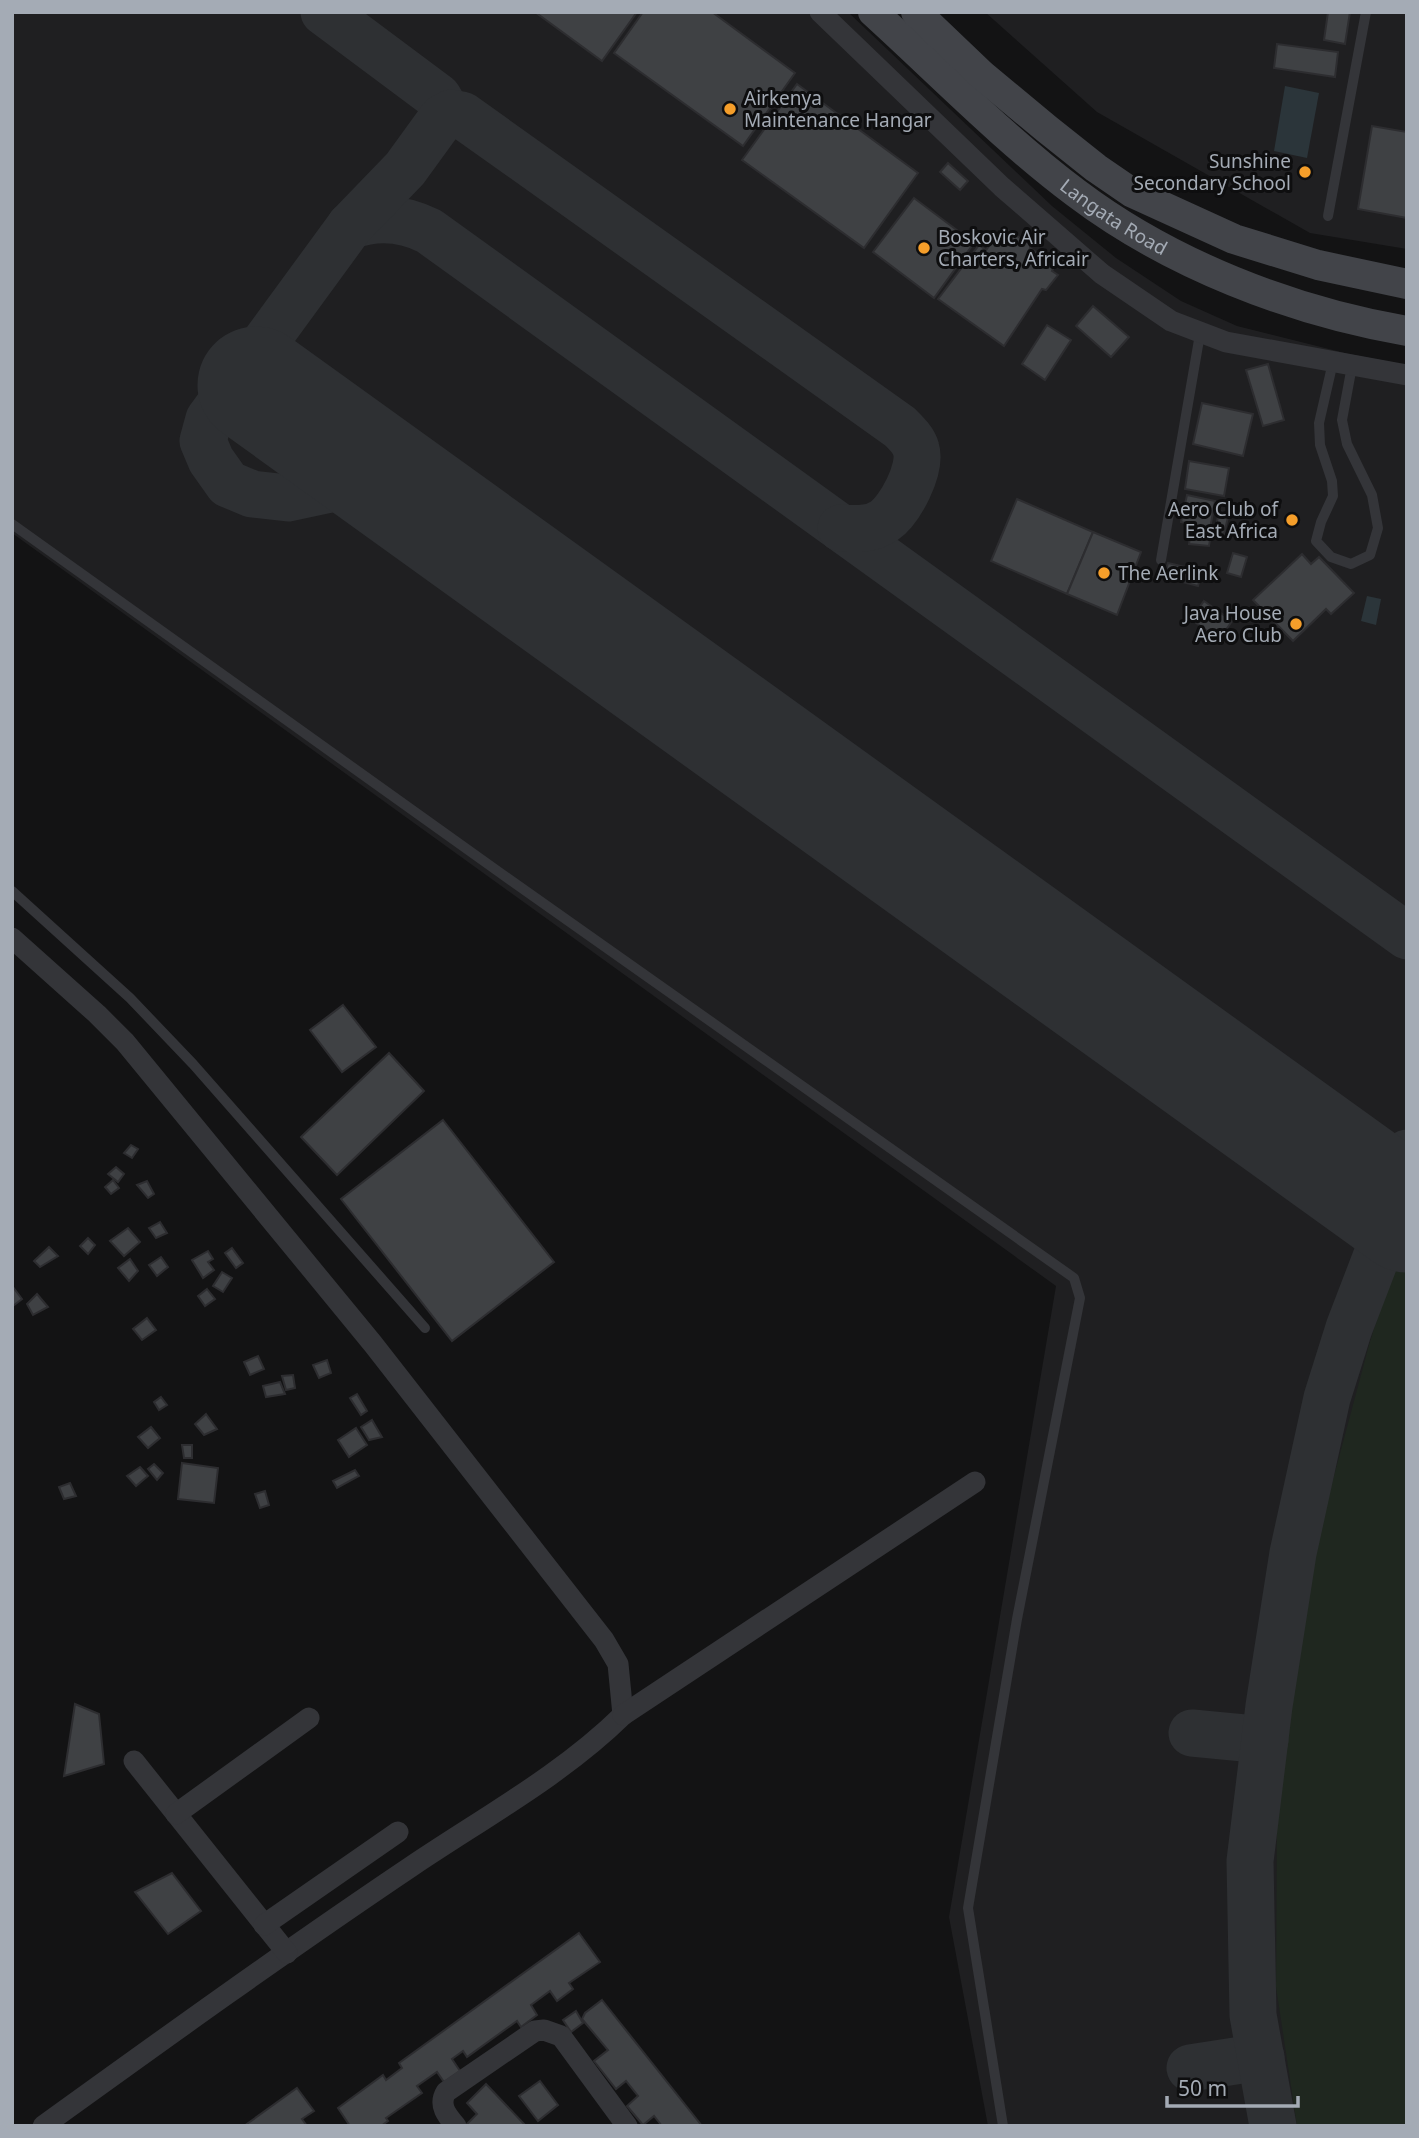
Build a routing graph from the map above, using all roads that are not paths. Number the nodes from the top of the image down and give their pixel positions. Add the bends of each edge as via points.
1 (820, 12) edge
2 (873, 12) edge
3 (916, 12) edge
4 (1366, 12) edge
5 (1328, 216) dead end
6 (1407, 284) edge
7 (1407, 331) edge
8 (1200, 334) junction
9 (1343, 364) junction
10 (1407, 375) edge
11 (12, 524) edge
12 (1161, 560) dead end
13 (12, 891) edge
14 (12, 938) edge
15 (425, 1328) dead end
16 (975, 1482) dead end
17 (624, 1715) junction
18 (309, 1718) dead end
19 (134, 1761) dead end
20 (176, 1814) junction
21 (398, 1832) dead end
22 (264, 1925) junction
23 (286, 1953) junction
24 (43, 2126) edge
25 (456, 2126) edge
26 (627, 2126) edge
27 (1003, 2126) edge

1 - 8 street via 1002,187 1102,274 1171,321
2 - 7 main road, Langata Road via 1044,169 1112,218 1236,281 1380,327
3 - 6 main road, Langata Road via 1047,130 1131,192 1246,243 1318,265
4 - 5 lane
8 - 9 street
8 - 12 lane
9 - 9 lane via 1342,420 1347,444 1372,495 1378,528 1370,555 1351,564 1331,557 1316,541 1333,496 1318,423
9 - 10 street
11 - 27 lane via 1074,1278 1080,1298 1017,1619 968,1908
13 - 15 lane via 130,998 193,1064
14 - 17 street via 125,1042 390,1365 604,1640 618,1664
16 - 17 street
17 - 23 street via 556,1770
18 - 20 street
19 - 20 street
20 - 22 street
21 - 22 street
22 - 23 street
23 - 24 street
25 - 26 street via 444,2109 446,2092 544,2029 561,2036

